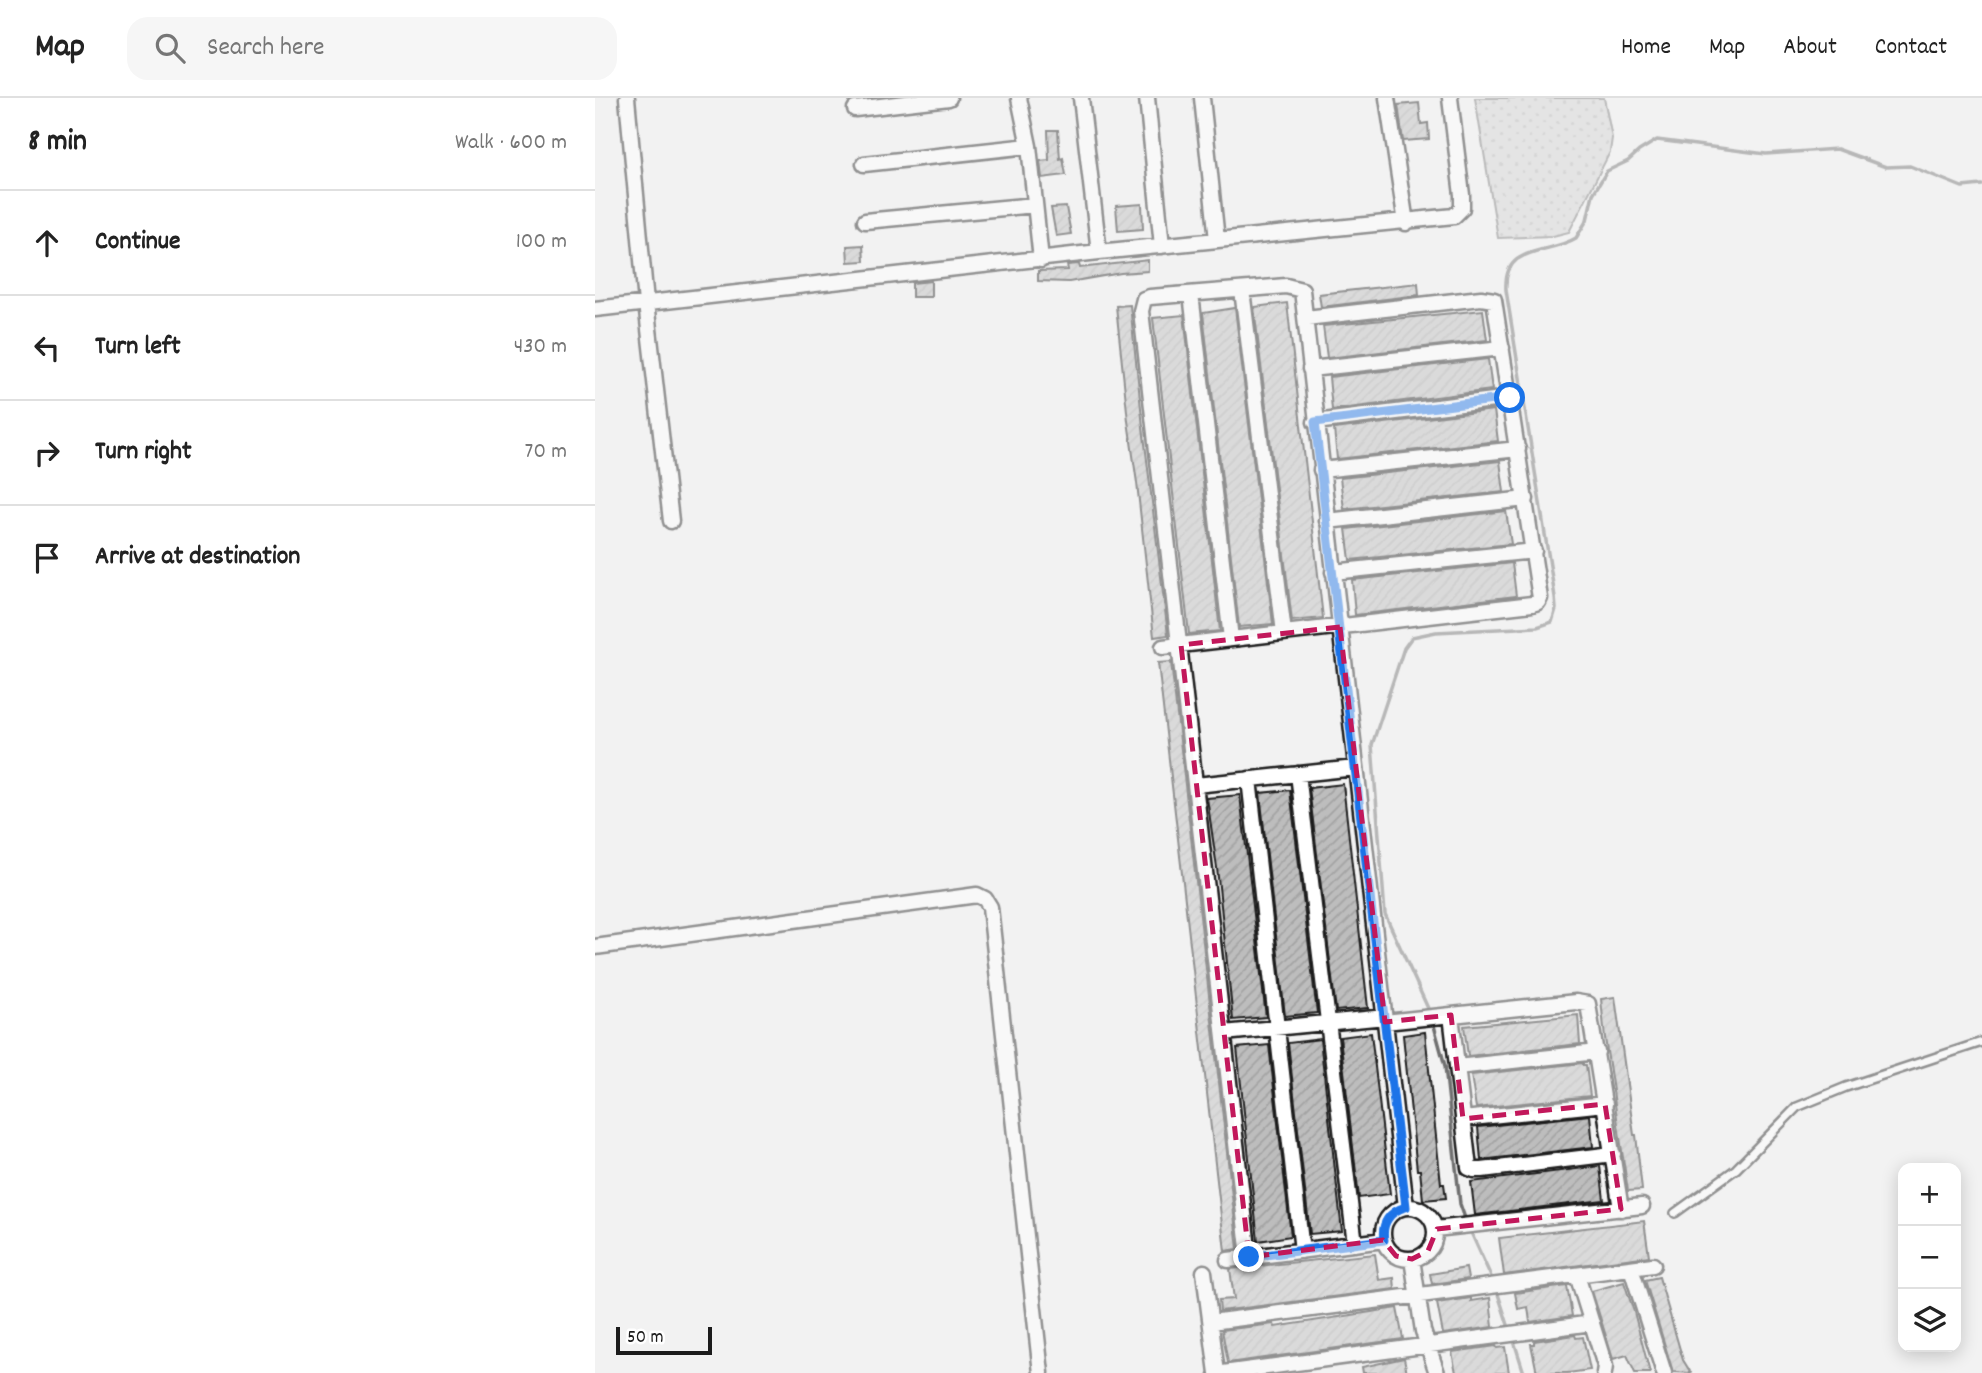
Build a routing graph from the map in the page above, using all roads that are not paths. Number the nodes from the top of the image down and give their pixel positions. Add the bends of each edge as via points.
1 (627, 98) edge
2 (949, 98) edge
3 (1019, 98) edge
4 (1081, 98) edge
5 (1147, 98) edge
6 (1202, 98) edge
7 (1387, 98) edge
8 (1450, 98) edge
9 (915, 100) edge
10 (855, 109) dead end
11 (1029, 146) junction
12 (864, 164) dead end
13 (1035, 205) junction
14 (865, 220) dead end
15 (1406, 223) junction
16 (1217, 240) junction
17 (1162, 246) junction
18 (1099, 252) junction
19 (1041, 260) junction
20 (1242, 290) junction
21 (1191, 294) junction
22 (646, 303) junction
23 (595, 309) edge
24 (1306, 318) junction
25 (1502, 348) junction
26 (1310, 369) junction
27 (1510, 398) junction
28 (1315, 422) junction
29 (1518, 449) junction
30 (1321, 470) junction
31 (1526, 499) junction
32 (671, 521) dead end
33 (1327, 521) junction
34 (1534, 551) junction
35 (1333, 572) junction
36 (1340, 626) junction
37 (1284, 633) junction
38 (1231, 639) junction
39 (1181, 645) junction
40 (1163, 648) dead end
41 (1355, 768) junction
42 (1299, 774) junction
43 (1249, 779) junction
44 (1196, 785) junction
45 (595, 947) edge
46 (1438, 1017) junction
47 (1385, 1019) junction
48 (1328, 1022) junction
49 (1276, 1028) junction
50 (1224, 1033) junction
51 (1982, 1042) edge
52 (1597, 1052) junction
53 (1457, 1067) junction
54 (1605, 1104) junction
55 (1463, 1119) junction
56 (1613, 1154) junction
57 (1642, 1206) dead end
58 (1406, 1207) junction
59 (1621, 1209) junction
60 (1675, 1213) dead end
61 (1435, 1229) junction
62 (1384, 1240) junction
63 (1355, 1244) junction
64 (1302, 1251) junction
65 (1249, 1257) junction
66 (1412, 1259) junction
67 (1228, 1260) dead end
68 (1653, 1265) dead end
69 (1631, 1268) junction
70 (1204, 1272) dead end
71 (1577, 1275) junction
72 (1416, 1296) junction
73 (1211, 1322) junction
74 (1592, 1323) junction
75 (1427, 1346) junction
76 (1041, 1373) edge
77 (1217, 1373) edge
78 (1223, 1373) edge
79 (1437, 1373) edge
80 (1604, 1373) edge
81 (1664, 1373) edge

1 - 22 street
2 - 9 street
3 - 11 street
4 - 18 street
5 - 17 street
6 - 16 street
7 - 15 street
8 - 15 street via 1462,208 1454,216
9 - 10 street
11 - 12 street
11 - 13 street
13 - 14 street
13 - 19 street
15 - 16 street
16 - 17 street
17 - 18 street
18 - 19 street
19 - 22 street
20 - 21 street
20 - 24 street via 1286,286 1301,290
20 - 37 street
21 - 38 street
21 - 39 street via 1150,297 1141,311
22 - 23 street
22 - 32 street
24 - 25 street via 1489,298 1496,305
24 - 26 street
25 - 26 street
25 - 27 street
26 - 28 street
27 - 28 street
27 - 29 street
28 - 30 street
29 - 30 street
29 - 31 street
30 - 33 street
31 - 33 street
31 - 34 street
33 - 35 street
34 - 35 street
34 - 36 street via 1538,602
35 - 36 street
36 - 37 street
36 - 41 street
37 - 38 street
38 - 39 street
39 - 40 street
39 - 44 street
41 - 42 street
41 - 47 street
42 - 43 street
42 - 48 street
43 - 44 street
43 - 49 street
44 - 50 street
45 - 76 street via 977,895 985,899 990,906
46 - 47 street
46 - 52 street via 1583,1002 1591,1009
46 - 53 street
47 - 48 street
47 - 58 street
48 - 49 street
48 - 63 street
49 - 50 street
49 - 64 street
50 - 65 street
51 - 60 lane via 1797,1107 1736,1169
52 - 53 street
52 - 54 street
53 - 55 street
54 - 55 street
54 - 56 street
55 - 56 street via 1468,1163 1474,1170
56 - 59 street
57 - 59 street
58 - 61 street via 1424,1212
58 - 62 street via 1386,1220
59 - 61 street
61 - 66 street via 1428,1251
62 - 63 street
62 - 66 street via 1396,1256
63 - 64 street
64 - 65 street
65 - 67 street
66 - 72 street
68 - 69 street
69 - 71 street
69 - 81 street
70 - 73 street
71 - 72 street
71 - 74 street
72 - 73 street
72 - 75 street
73 - 77 street
74 - 75 street
74 - 80 street
75 - 78 street
75 - 79 street

